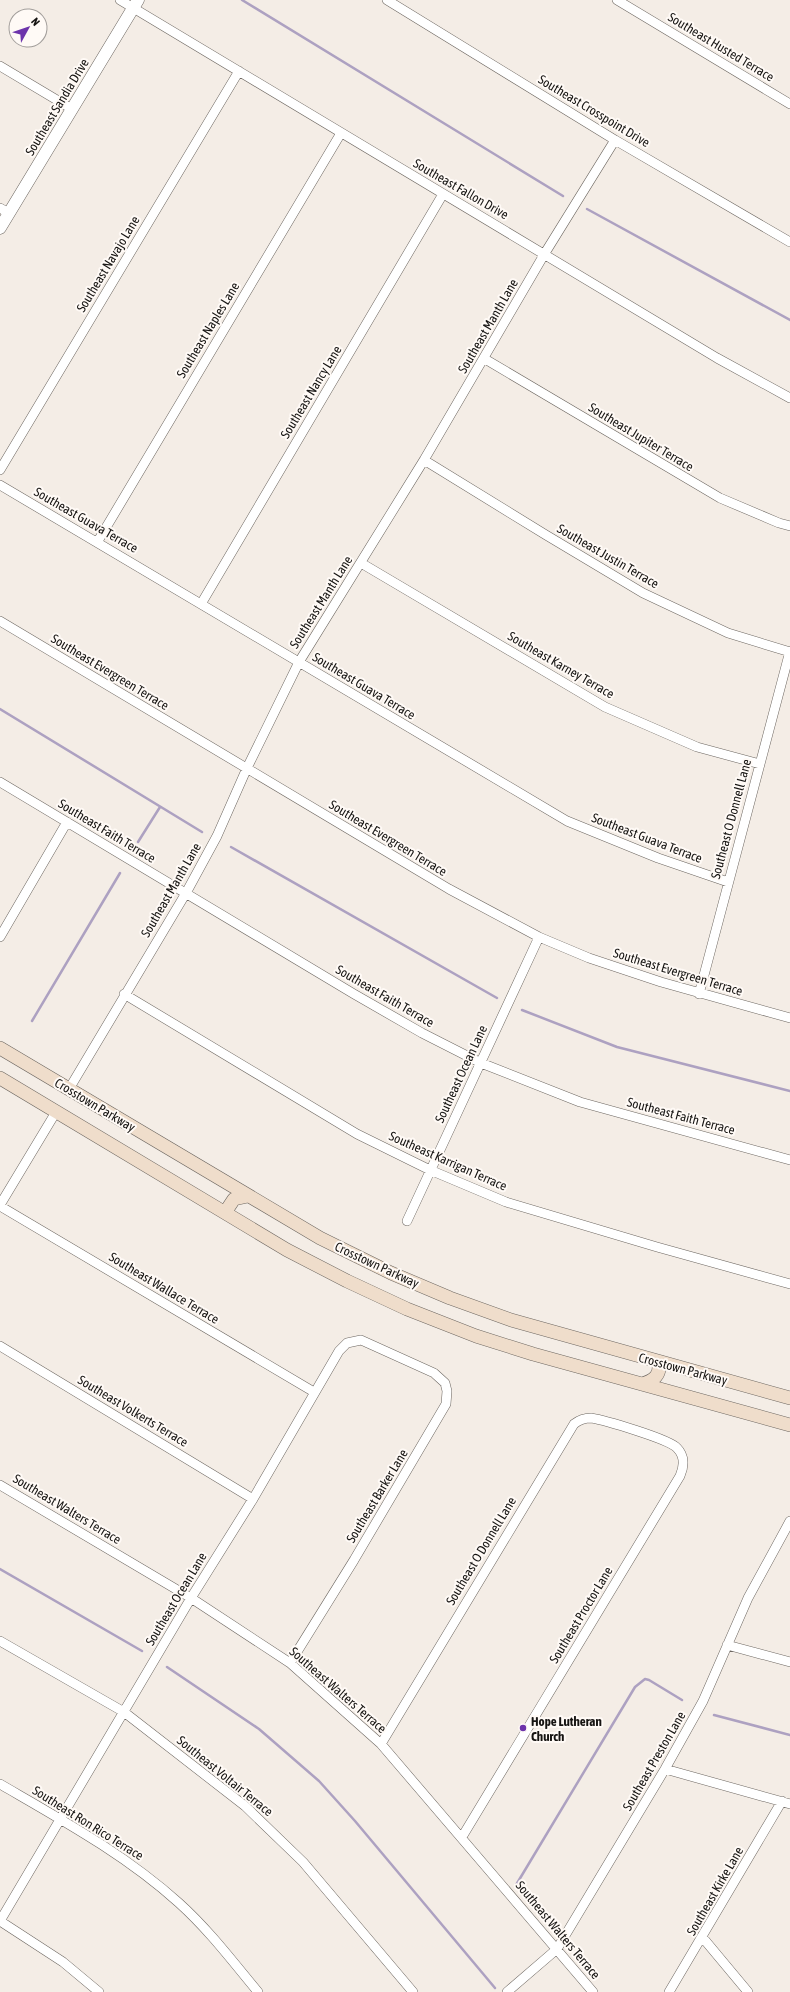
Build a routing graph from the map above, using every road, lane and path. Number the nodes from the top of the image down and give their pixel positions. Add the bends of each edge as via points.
1 (120, 0) edge
2 (386, 0) edge
3 (617, 0) edge
4 (136, 4) edge
5 (0, 66) edge
6 (239, 71) junction
7 (790, 104) edge
8 (72, 109) junction
9 (341, 133) junction
10 (615, 140) junction
11 (443, 194) junction
12 (4, 210) edge
13 (0, 228) edge
14 (790, 242) edge
15 (545, 253) junction
16 (485, 359) junction
17 (790, 398) edge
18 (424, 460) junction
19 (0, 470) edge
20 (0, 485) edge
21 (790, 526) edge
22 (98, 541) junction
23 (362, 563) junction
24 (201, 604) junction
25 (0, 621) edge
26 (790, 652) edge
27 (299, 662) junction
28 (760, 764) junction
29 (247, 768) junction
30 (0, 782) edge
31 (67, 822) junction
32 (728, 882) junction
33 (186, 893) junction
34 (0, 937) edge
35 (539, 937) junction
36 (124, 994) junction
37 (699, 994) junction
38 (790, 1018) edge
39 (0, 1048) edge
40 (481, 1063) junction
41 (0, 1078) edge
42 (69, 1089) junction
43 (56, 1112) junction
44 (790, 1160) edge
45 (430, 1170) junction
46 (248, 1196) junction
47 (0, 1206) edge
48 (227, 1214) junction
49 (407, 1221) dead end
50 (790, 1284) edge
51 (0, 1346) edge
52 (401, 1358) joint
53 (658, 1362) junction
54 (642, 1384) junction
55 (314, 1392) junction
56 (790, 1398) edge
57 (790, 1425) edge
58 (631, 1430) joint
59 (0, 1484) edge
60 (253, 1499) junction
61 (790, 1521) edge
62 (786, 1535) edge
63 (191, 1598) junction
64 (0, 1641) edge
65 (727, 1645) junction
66 (790, 1662) edge
67 (290, 1663) junction
68 (124, 1712) junction
69 (381, 1744) junction
70 (665, 1769) junction
71 (0, 1784) edge
72 (786, 1802) edge
73 (60, 1819) junction
74 (462, 1837) junction
75 (0, 1921) edge
76 (703, 1938) junction
77 (557, 1949) junction
78 (99, 1992) edge
79 (258, 1992) edge
80 (412, 1992) edge
81 (507, 1992) edge
82 (594, 1992) edge
83 (669, 1992) edge
84 (748, 1992) edge

1 - 4 street, Southeast Fallon Drive
2 - 10 street, Southeast Crosspoint Drive
3 - 7 street, Southeast Husted Terrace
4 - 6 street, Southeast Fallon Drive
4 - 8 street, Southeast Sandia Drive
5 - 8 street
6 - 9 street, Southeast Fallon Drive
6 - 19 street, Southeast Navajo Lane
8 - 12 street, Southeast Sandia Drive
9 - 11 street, Southeast Fallon Drive
9 - 22 street, Southeast Naples Lane
10 - 14 street, Southeast Crosspoint Drive
10 - 15 street, Southeast Manth Lane
11 - 15 street, Southeast Fallon Drive
11 - 24 street, Southeast Nancy Lane
12 - 13 street, Southeast Sandia Drive
15 - 16 street, Southeast Manth Lane
15 - 17 street, Southeast Fallon Drive via 717,358
16 - 18 street, Southeast Manth Lane
16 - 21 street, Southeast Jupiter Terrace via 720,498
18 - 23 street, Southeast Manth Lane
18 - 26 street, Southeast Justin Terrace via 643,593 728,633
20 - 22 street, Southeast Guava Terrace
22 - 24 street, Southeast Guava Terrace
23 - 27 street, Southeast Manth Lane
23 - 28 street, Southeast Karney Terrace via 605,707 697,747
24 - 27 street, Southeast Guava Terrace
25 - 29 street, Southeast Evergreen Terrace
26 - 28 street, Southeast O Donnell Lane
27 - 29 street, Southeast Manth Lane
27 - 32 street, Southeast Guava Terrace via 567,821 658,858
28 - 32 street, Southeast O Donnell Lane
29 - 33 street, Southeast Manth Lane via 217,836
29 - 35 street, Southeast Evergreen Terrace via 449,889
30 - 31 street, Southeast Faith Terrace
31 - 33 street, Southeast Faith Terrace
31 - 34 street
32 - 37 street, Southeast O Donnell Lane
33 - 36 street, Southeast Manth Lane
33 - 40 street, Southeast Faith Terrace via 361,998
35 - 37 street, Southeast Evergreen Terrace via 589,958
35 - 40 street, Southeast Ocean Lane
36 - 42 street, Southeast Manth Lane
36 - 45 street, Southeast Karrigan Terrace via 357,1134
37 - 38 street, Southeast Evergreen Terrace
39 - 42 main road, Crosstown Parkway
40 - 44 street, Southeast Faith Terrace via 580,1102
40 - 45 street, Southeast Ocean Lane
41 - 43 main road, Crosstown Parkway
42 - 46 main road, Crosstown Parkway
43 - 47 street
43 - 48 main road, Crosstown Parkway
45 - 49 street, Southeast Ocean Lane
45 - 50 street, Southeast Karrigan Terrace via 506,1202
46 - 48 main road via 234,1200
46 - 53 main road, Crosstown Parkway via 363,1261 444,1296 511,1320
47 - 55 street, Southeast Wallace Terrace
48 - 54 main road, Crosstown Parkway via 325,1270 424,1316 508,1347
51 - 60 street, Southeast Volkerts Terrace
52 - 55 street, Southeast Ocean Lane via 361,1340 347,1343 339,1351
52 - 67 street, Southeast Barker Lane via 440,1377 448,1390 446,1404
53 - 54 main road via 658,1375
53 - 56 main road, Crosstown Parkway
54 - 57 main road, Crosstown Parkway
55 - 60 street, Southeast Ocean Lane
58 - 69 street, Southeast O Donnell Lane via 590,1418 578,1421 569,1429
58 - 74 street, Southeast Proctor Lane via 673,1444 682,1455 683,1470
59 - 63 street, Southeast Walters Terrace
60 - 63 street, Southeast Ocean Lane
61 - 62 street, Southeast Preston Lane
62 - 65 street, Southeast Preston Lane via 748,1598
63 - 67 street, Southeast Walters Terrace
63 - 68 street, Southeast Ocean Lane
64 - 68 street, Southeast Voltair Terrace
65 - 66 street
65 - 70 street, Southeast Preston Lane via 703,1701
67 - 69 street, Southeast Walters Terrace
68 - 73 street, Southeast Ocean Lane
68 - 80 street, Southeast Voltair Terrace via 245,1806 303,1862
69 - 74 street, Southeast Walters Terrace
70 - 72 street
70 - 77 street, Southeast Preston Lane
71 - 73 street, Southeast Ron Rico Terrace
72 - 76 street, Southeast Kirke Lane
73 - 75 street, Southeast Ocean Lane
73 - 79 street, Southeast Ron Rico Terrace via 109,1848 180,1904
74 - 77 street, Southeast Walters Terrace
75 - 78 street via 63,1962
76 - 83 street, Southeast Kirke Lane
76 - 84 street
77 - 81 street, Southeast Preston Lane
77 - 82 street, Southeast Walters Terrace

